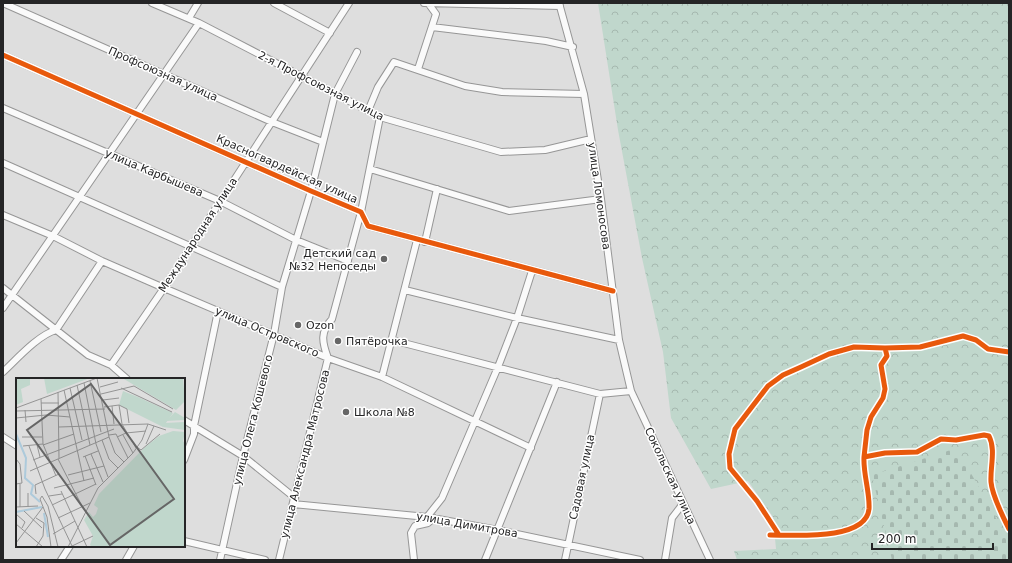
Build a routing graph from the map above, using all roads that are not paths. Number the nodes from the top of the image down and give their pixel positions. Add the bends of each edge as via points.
1 (3, 3) edge
2 (152, 3) edge
3 (198, 3) edge
4 (274, 3) edge
5 (349, 3) edge
6 (426, 3) edge
7 (560, 5) edge
8 (189, 18) junction
9 (199, 23) junction
10 (432, 27) junction
11 (330, 33) junction
12 (572, 47) junction
13 (357, 52) dead end
14 (3, 55) edge
15 (418, 69) junction
16 (164, 74) junction
17 (302, 77) junction
18 (335, 94) junction
19 (584, 94) junction
20 (3, 108) edge
21 (368, 111) junction
22 (135, 114) junction
23 (380, 117) junction
24 (272, 122) junction
25 (591, 139) junction
26 (323, 142) junction
27 (107, 154) junction
28 (246, 161) junction
29 (3, 163) edge
30 (370, 169) junction
31 (437, 189) junction
32 (311, 191) junction
33 (79, 196) junction
34 (600, 199) junction
35 (220, 201) junction
36 (361, 212) junction
37 (3, 215) edge
38 (53, 236) junction
39 (296, 240) junction
40 (417, 240) junction
41 (425, 242) junction
42 (191, 247) junction
43 (102, 261) junction
44 (348, 261) junction
45 (532, 271) junction
46 (282, 287) junction
47 (3, 288) edge
48 (164, 288) junction
49 (405, 290) junction
50 (613, 291) junction
51 (12, 295) junction
52 (3, 308) edge
53 (218, 311) junction
54 (517, 318) junction
55 (56, 330) junction
56 (274, 334) junction
57 (392, 340) junction
58 (619, 340) junction
59 (328, 358) junction
60 (111, 365) junction
61 (498, 367) junction
62 (3, 372) edge
63 (382, 377) junction
64 (126, 378) edge
65 (557, 382) junction
66 (631, 392) junction
67 (600, 394) junction
68 (185, 421) edge
69 (474, 421) junction
70 (194, 426) junction
71 (3, 437) edge
72 (16, 445) edge
73 (531, 448) junction
74 (243, 456) junction
75 (185, 457) edge
76 (294, 501) junction
77 (682, 505) junction
78 (428, 517) junction
79 (434, 518) junction
80 (498, 530) junction
81 (185, 541) edge
82 (567, 545) junction
83 (69, 547) edge
84 (133, 547) edge
85 (222, 551) junction
86 (61, 560) edge
87 (126, 560) edge
88 (220, 560) edge
89 (265, 560) edge
90 (279, 560) edge
91 (414, 560) edge
92 (485, 560) edge
93 (564, 560) edge
94 (640, 560) edge
95 (665, 560) edge
96 (710, 560) edge

1 - 16 street, Профсоюзная улица
2 - 8 street, 2-я Профсоюзная улица
3 - 8 street
4 - 11 street
5 - 11 street, Международная улица
6 - 7 street
6 - 10 street via 436,14
7 - 12 street, улица Ломоносова
8 - 9 street, 2-я Профсоюзная улица
9 - 16 street
9 - 17 street, 2-я Профсоюзная улица
10 - 12 street via 546,41
10 - 15 street
11 - 17 street, Международная улица
12 - 19 street, улица Ломоносова
13 - 18 street, улица Олега Кошевого
14 - 22 street, Красногвардейская улица
15 - 19 street via 465,86 502,92
15 - 21 street via 394,62 378,87
16 - 22 street
16 - 24 street, Профсоюзная улица
17 - 18 street, 2-я Профсоюзная улица
17 - 24 street, Международная улица
18 - 21 street, 2-я Профсоюзная улица
18 - 26 street, улица Олега Кошевого
19 - 25 street, улица Ломоносова
20 - 27 street, улица Карбышева
21 - 23 street, 2-я Профсоюзная улица
22 - 27 street
22 - 28 street, Красногвардейская улица
23 - 25 street, 2-я Профсоюзная улица via 501,152 545,150
23 - 30 street, улица Александра Матросова
24 - 26 street, Профсоюзная улица
24 - 28 street, Международная улица
25 - 34 street, улица Ломоносова
26 - 32 street, улица Олега Кошевого
27 - 33 street
27 - 35 street, улица Карбышева
28 - 32 street, Красногвардейская улица
28 - 35 street, Международная улица
29 - 33 street
30 - 31 street
30 - 36 street, улица Александра Матросова
31 - 34 street via 509,211
31 - 41 street
32 - 36 street, Красногвардейская улица
32 - 39 street, улица Олега Кошевого
33 - 38 street
33 - 42 street
34 - 50 street, улица Ломоносова
35 - 39 street, улица Карбышева
35 - 42 street, Международная улица
36 - 40 street, Красногвардейская улица via 368,226
36 - 44 street, улица Александра Матросова
37 - 38 street, улица Островского
38 - 43 street, улица Островского
38 - 51 street
39 - 44 street, улица Карбышева
39 - 46 street, улица Олега Кошевого
40 - 41 street, Красногвардейская улица
40 - 49 street
41 - 45 street, Красногвардейская улица
42 - 46 street
42 - 48 street, Международная улица
43 - 48 street, улица Островского
43 - 55 street
44 - 59 street, улица Александра Матросова via 332,319 326,326 322,342
45 - 50 street, Красногвардейская улица
45 - 54 street
46 - 56 street, улица Олега Кошевого
47 - 51 street
48 - 53 street, улица Островского
48 - 60 street, Международная улица
49 - 54 street
49 - 57 street
50 - 58 street, улица Ломоносова
51 - 52 street
51 - 55 street
53 - 56 street, улица Островского
53 - 70 street
54 - 58 street
54 - 61 street
55 - 60 street via 88,355
55 - 62 street via 38,341
56 - 59 street, улица Островского
56 - 74 street, улица Олега Кошевого
57 - 61 street
57 - 63 street
58 - 66 street, улица Ломоносова
59 - 63 street, улица Островского
59 - 76 street, улица Александра Матросова
60 - 64 street
61 - 65 street
61 - 69 street
63 - 69 street, улица Островского
65 - 67 street
65 - 73 street
66 - 67 street
66 - 77 street, Сокольская улица
67 - 82 street, Садовая улица
68 - 70 street
69 - 73 street, улица Островского
69 - 78 street via 442,498
70 - 74 street
70 - 75 street via 194,434
71 - 72 street
73 - 80 street
74 - 76 street
74 - 85 street, улица Олега Кошевого
76 - 78 street, улица Димитрова
76 - 90 street, улица Александра Матросова
77 - 95 street via 672,518
77 - 96 street, Сокольская улица
78 - 79 street, улица Димитрова
79 - 80 street, улица Димитрова
79 - 91 street via 428,523 415,526 411,533
80 - 82 street, улица Димитрова
80 - 92 street
81 - 85 street
82 - 93 street, Садовая улица
82 - 94 street, улица Димитрова
83 - 86 street
84 - 87 street
85 - 88 street, улица Олега Кошевого
85 - 89 street

